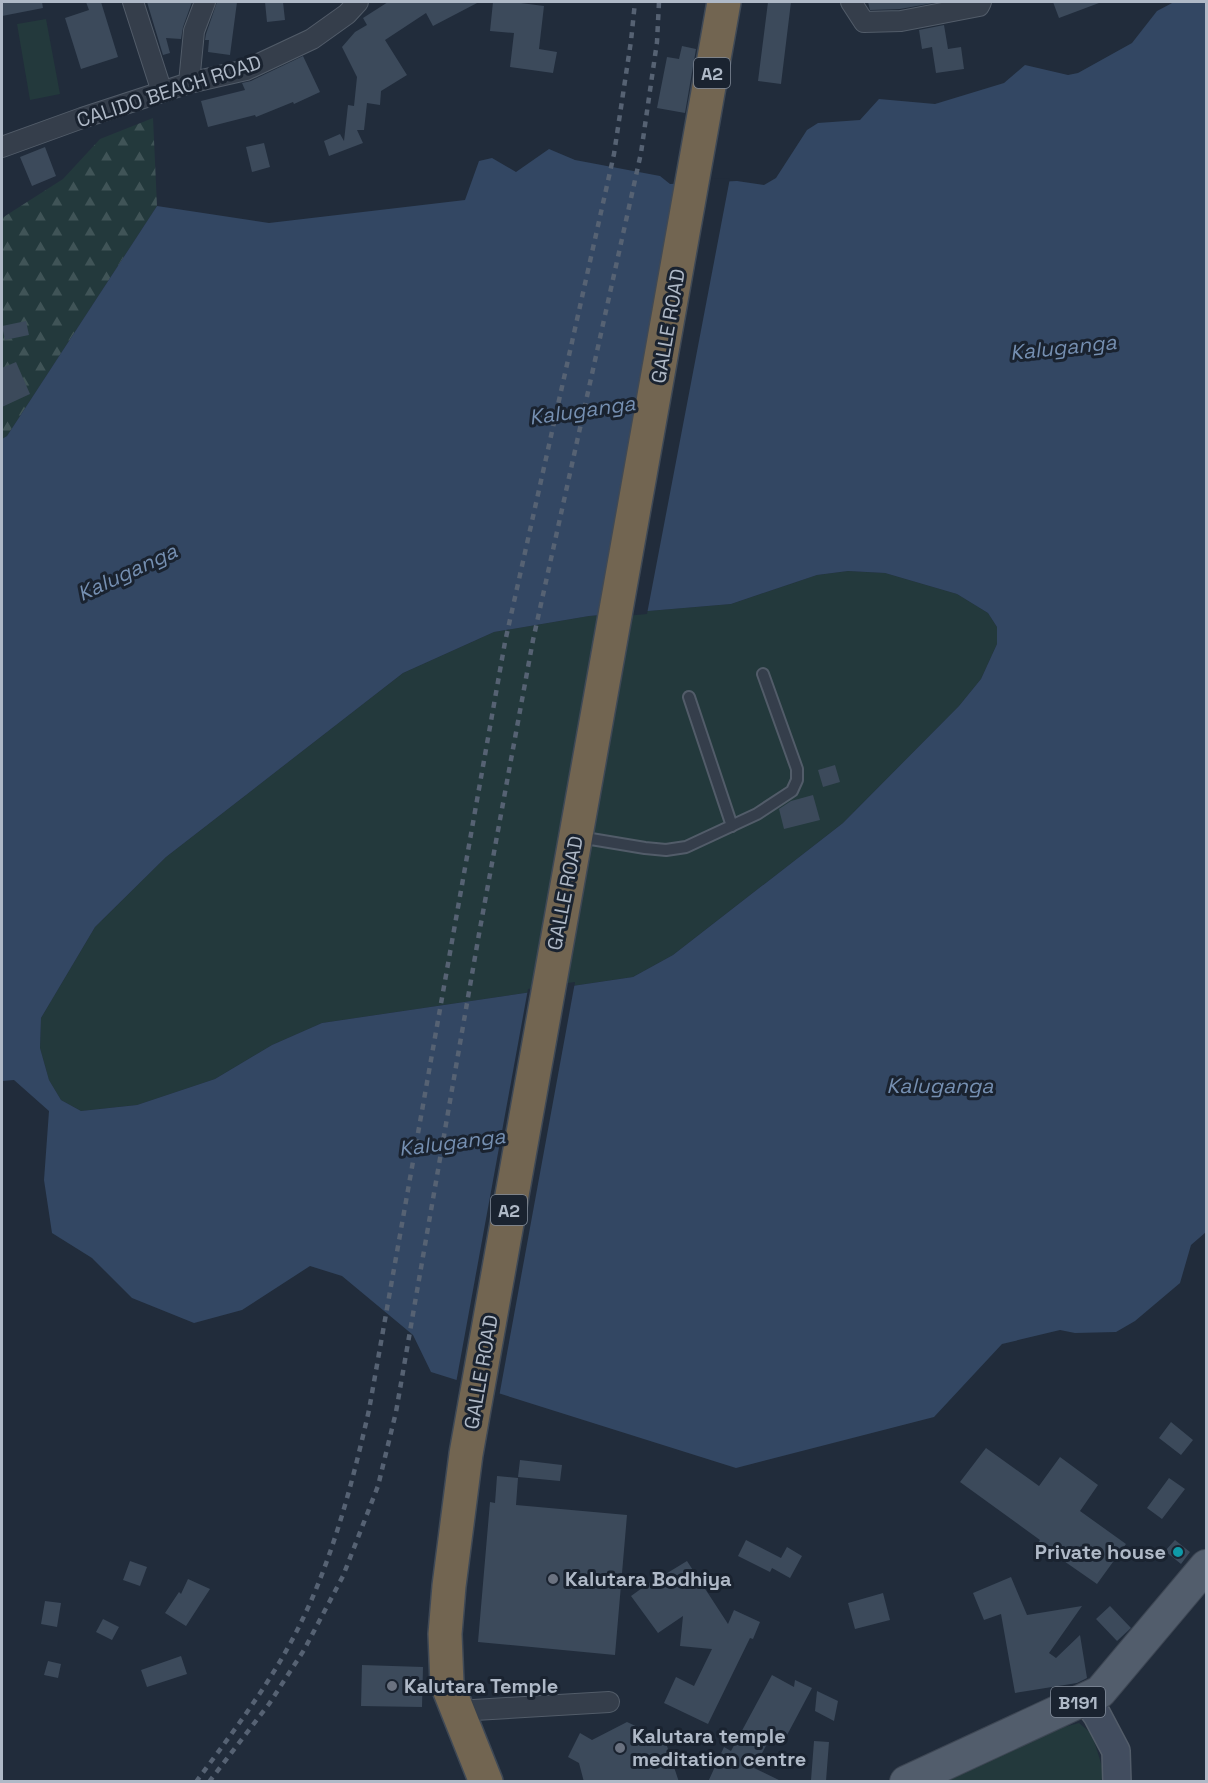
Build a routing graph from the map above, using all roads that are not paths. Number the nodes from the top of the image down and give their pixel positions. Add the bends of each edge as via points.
1 (132, 2) edge
2 (205, 2) edge
3 (358, 2) edge
4 (724, 2) edge
5 (851, 2) edge
6 (981, 2) edge
7 (189, 83) junction
8 (162, 92) junction
9 (2, 147) edge
10 (763, 674) dead end
11 (689, 698) dead end
12 (732, 826) junction
13 (576, 837) junction
14 (1206, 1566) edge
15 (1085, 1699) junction
16 (609, 1702) dead end
17 (457, 1711) junction
18 (486, 1782) edge
19 (906, 1782) edge
20 (1117, 1782) edge

1 - 8 street
2 - 7 street via 194,31
3 - 7 street, CALIDO BEACH ROAD via 312,39 246,70
4 - 13 highway, GALLE ROAD / A2
5 - 6 street via 864,22 902,21 979,6
7 - 8 street, CALIDO BEACH ROAD
8 - 9 street, CALIDO BEACH ROAD
10 - 12 lane via 797,769 797,780 792,791
11 - 12 lane
12 - 13 lane via 686,847 666,850
13 - 17 highway, GALLE ROAD / A2 via 466,1454 445,1634 447,1684
14 - 15 main road, B191 via 1100,1692
15 - 19 main road, B191
15 - 20 street via 1116,1751
16 - 17 street
17 - 18 highway, GALLE ROAD / A2

